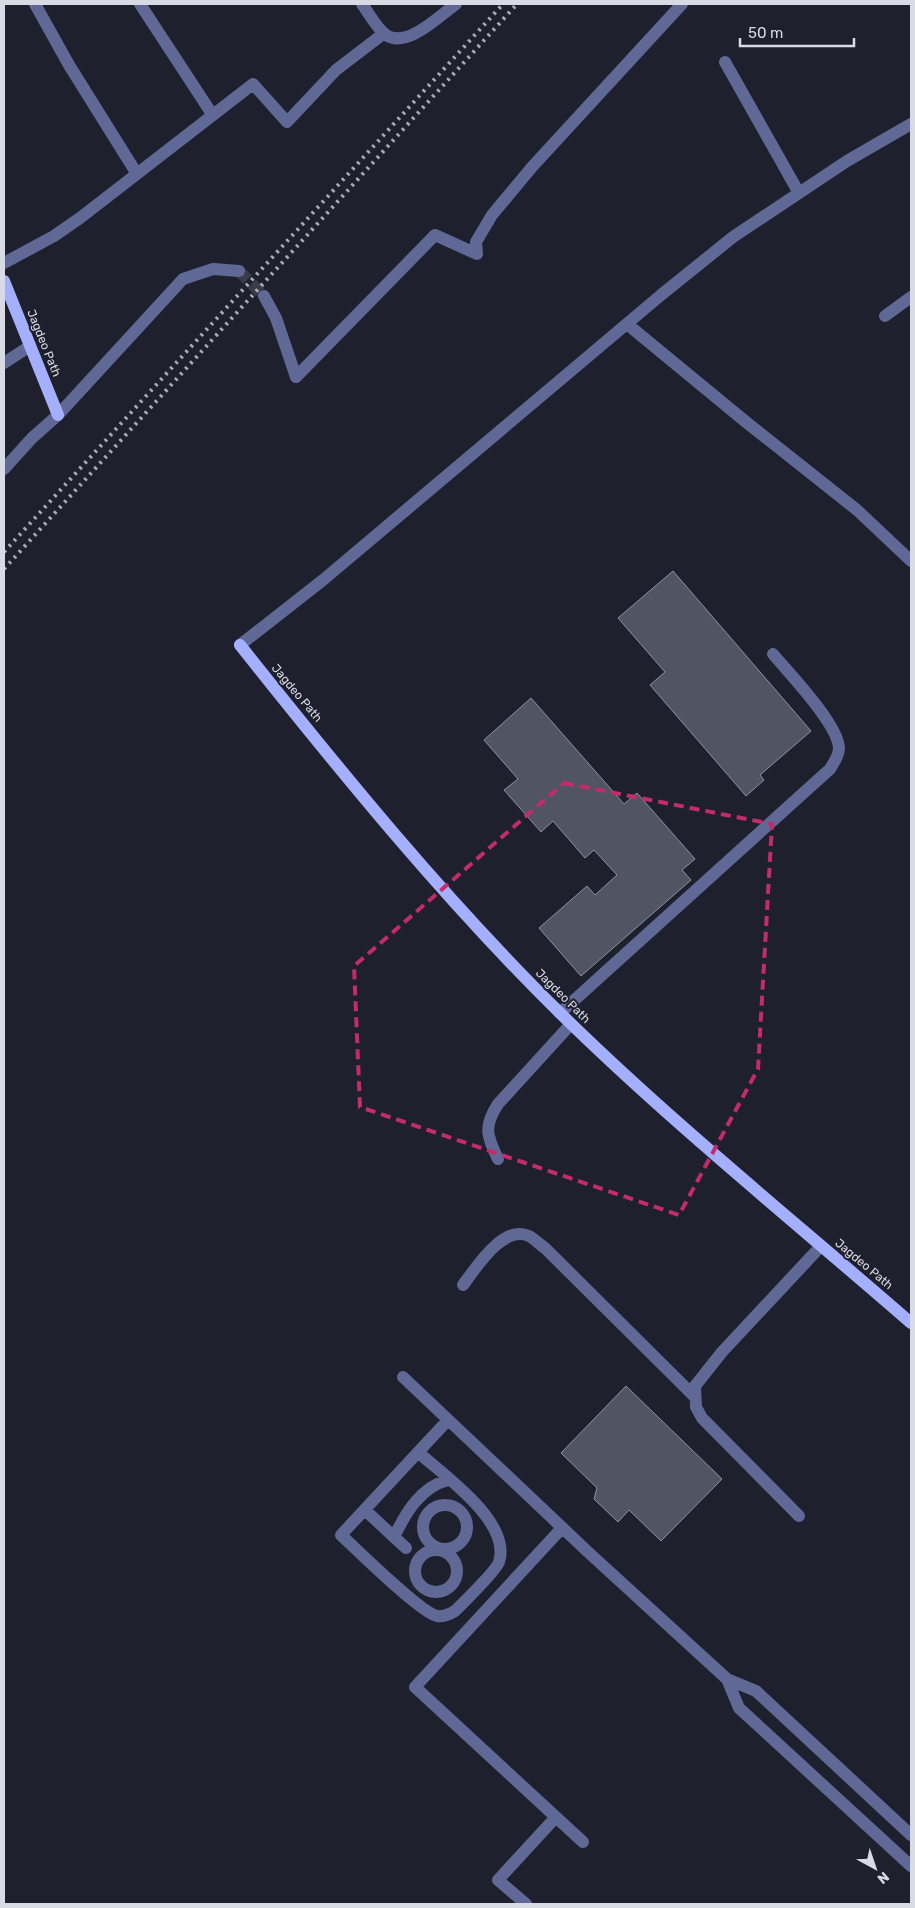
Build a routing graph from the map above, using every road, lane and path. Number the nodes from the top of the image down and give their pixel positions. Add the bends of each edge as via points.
1 (35, 4) edge
2 (140, 4) edge
3 (362, 4) edge
4 (456, 4) edge
5 (682, 4) edge
6 (384, 34) junction
7 (725, 62) dead end
8 (212, 114) junction
9 (911, 124) edge
10 (137, 174) junction
11 (799, 193) junction
12 (4, 262) edge
13 (240, 271) tunnel mouth
14 (4, 281) edge
15 (264, 296) tunnel mouth
16 (911, 297) edge
17 (885, 316) dead end
18 (627, 324) junction
19 (30, 346) junction
20 (4, 363) edge
21 (58, 415) junction
22 (4, 469) edge
23 (910, 558) edge
24 (240, 644) joint
25 (773, 654) dead end
26 (560, 1013) junction
27 (571, 1024) junction
28 (498, 1160) dead end
29 (821, 1246) junction
30 (463, 1285) dead end
31 (911, 1323) edge
32 (403, 1376) dead end
33 (694, 1396) junction
34 (448, 1420) junction
35 (418, 1452) junction
36 (448, 1480) junction
37 (474, 1502) junction
38 (364, 1510) junction
39 (462, 1514) junction
40 (799, 1516) dead end
41 (562, 1528) junction
42 (394, 1537) junction
43 (406, 1548) dead end
44 (728, 1679) junction
45 (843, 1773) junction
46 (828, 1789) junction
47 (556, 1817) junction
48 (911, 1835) edge
49 (584, 1842) dead end
50 (911, 1866) edge
51 (526, 1904) edge

1 - 10 street via 68,65
2 - 8 street
3 - 6 street
4 - 6 street via 413,34 400,39
5 - 15 street via 492,214 476,242 477,254 435,235 296,377 276,318
6 - 8 street via 336,70 287,122 253,84
7 - 11 street
8 - 10 street
9 - 11 street
10 - 12 street via 54,236
11 - 18 street via 733,237
13 - 21 street via 213,269 183,279
14 - 19 main road, Jagdeo Path
16 - 17 street
18 - 23 street via 857,510
18 - 24 street via 323,580
19 - 20 street
19 - 21 main road, Jagdeo Path
21 - 22 street
24 - 26 main road, Jagdeo Path via 430,873
25 - 26 street via 830,726 839,748 838,757 830,769
26 - 27 main road, Jagdeo Path
27 - 28 street via 489,1117 489,1140
27 - 29 main road, Jagdeo Path via 658,1105
29 - 31 main road, Jagdeo Path
29 - 33 street via 722,1352 695,1386
30 - 33 street via 502,1240 514,1234 528,1236 545,1248
32 - 34 street
33 - 40 street via 696,1407 713,1431
34 - 35 street
34 - 41 street
35 - 36 street
35 - 38 street
36 - 37 street
36 - 42 street via 427,1489
37 - 38 street via 496,1531 500,1544 499,1564 455,1611 437,1616 421,1608 341,1535
37 - 39 street
38 - 42 street
39 - 39 street via 467,1527 462,1540 456,1545 441,1550 425,1537 423,1523 436,1506 457,1509
41 - 44 street
41 - 47 street via 415,1687
42 - 43 street
44 - 45 street via 756,1692
44 - 46 street via 739,1708
45 - 46 street
45 - 48 street
46 - 50 street
47 - 49 street
47 - 51 street via 498,1880

